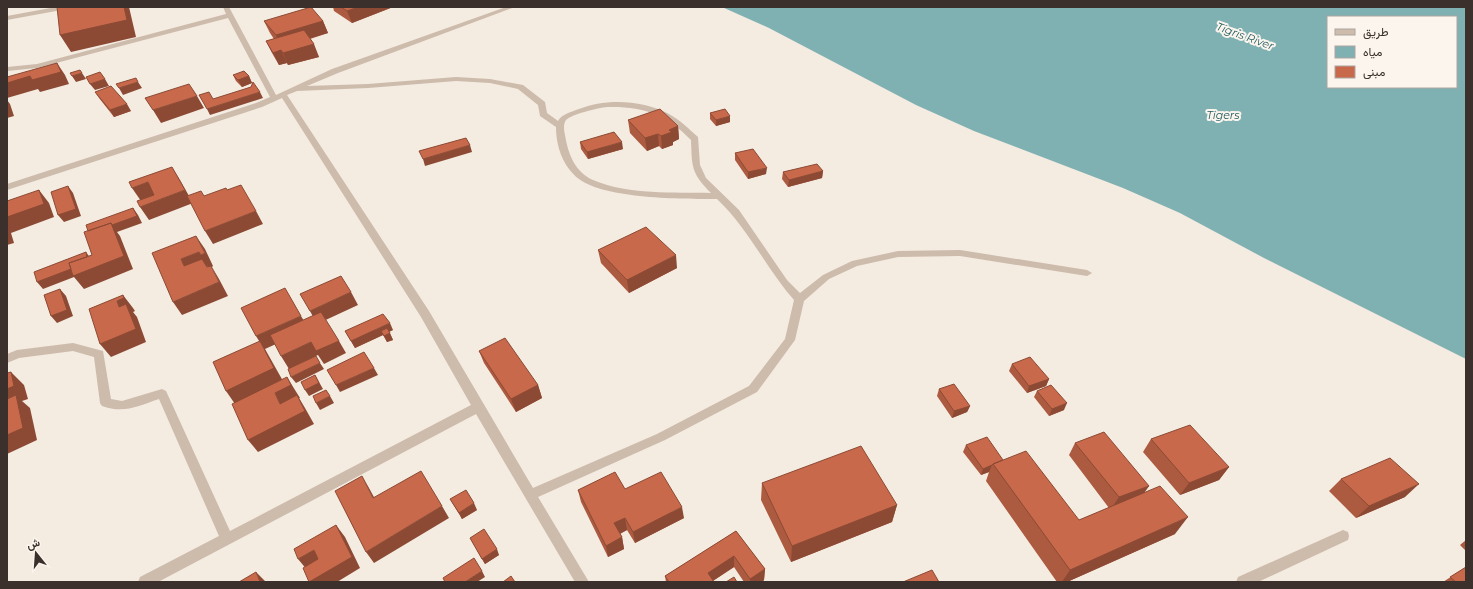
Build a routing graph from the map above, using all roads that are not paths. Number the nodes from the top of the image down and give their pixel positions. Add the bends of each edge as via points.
1 (67, 7) edge
2 (226, 7) edge
3 (512, 7) edge
4 (230, 15) junction
5 (7, 18) edge
6 (7, 68) edge
7 (295, 89) junction
8 (279, 96) junction
9 (560, 126) junction
10 (7, 187) edge
11 (717, 196) junction
12 (1087, 273) dead end
13 (800, 299) junction
14 (7, 358) edge
15 (478, 407) junction
16 (530, 495) junction
17 (1343, 536) dead end
18 (227, 539) junction
19 (145, 582) edge
20 (582, 582) edge
21 (1243, 582) edge

1 - 5 street
2 - 4 street
3 - 7 street via 335,71
4 - 6 street via 36,66
4 - 8 street
7 - 8 street
7 - 9 street via 456,79 490,81 520,87 542,104 543,114
8 - 10 street via 259,105
8 - 15 street via 425,314
9 - 11 street via 566,159 578,173 595,184 657,194
9 - 11 street via 564,118 602,104 628,105 662,113 680,124 695,139 696,165 702,179
11 - 13 street via 736,212 784,282
12 - 13 street via 960,254 898,254 855,263 826,277
13 - 16 street via 790,340 753,389 661,437
14 - 18 street via 17,354 73,347 99,354 106,403 122,406 162,394
15 - 16 street
15 - 18 street
16 - 20 street
17 - 21 street
18 - 19 street

